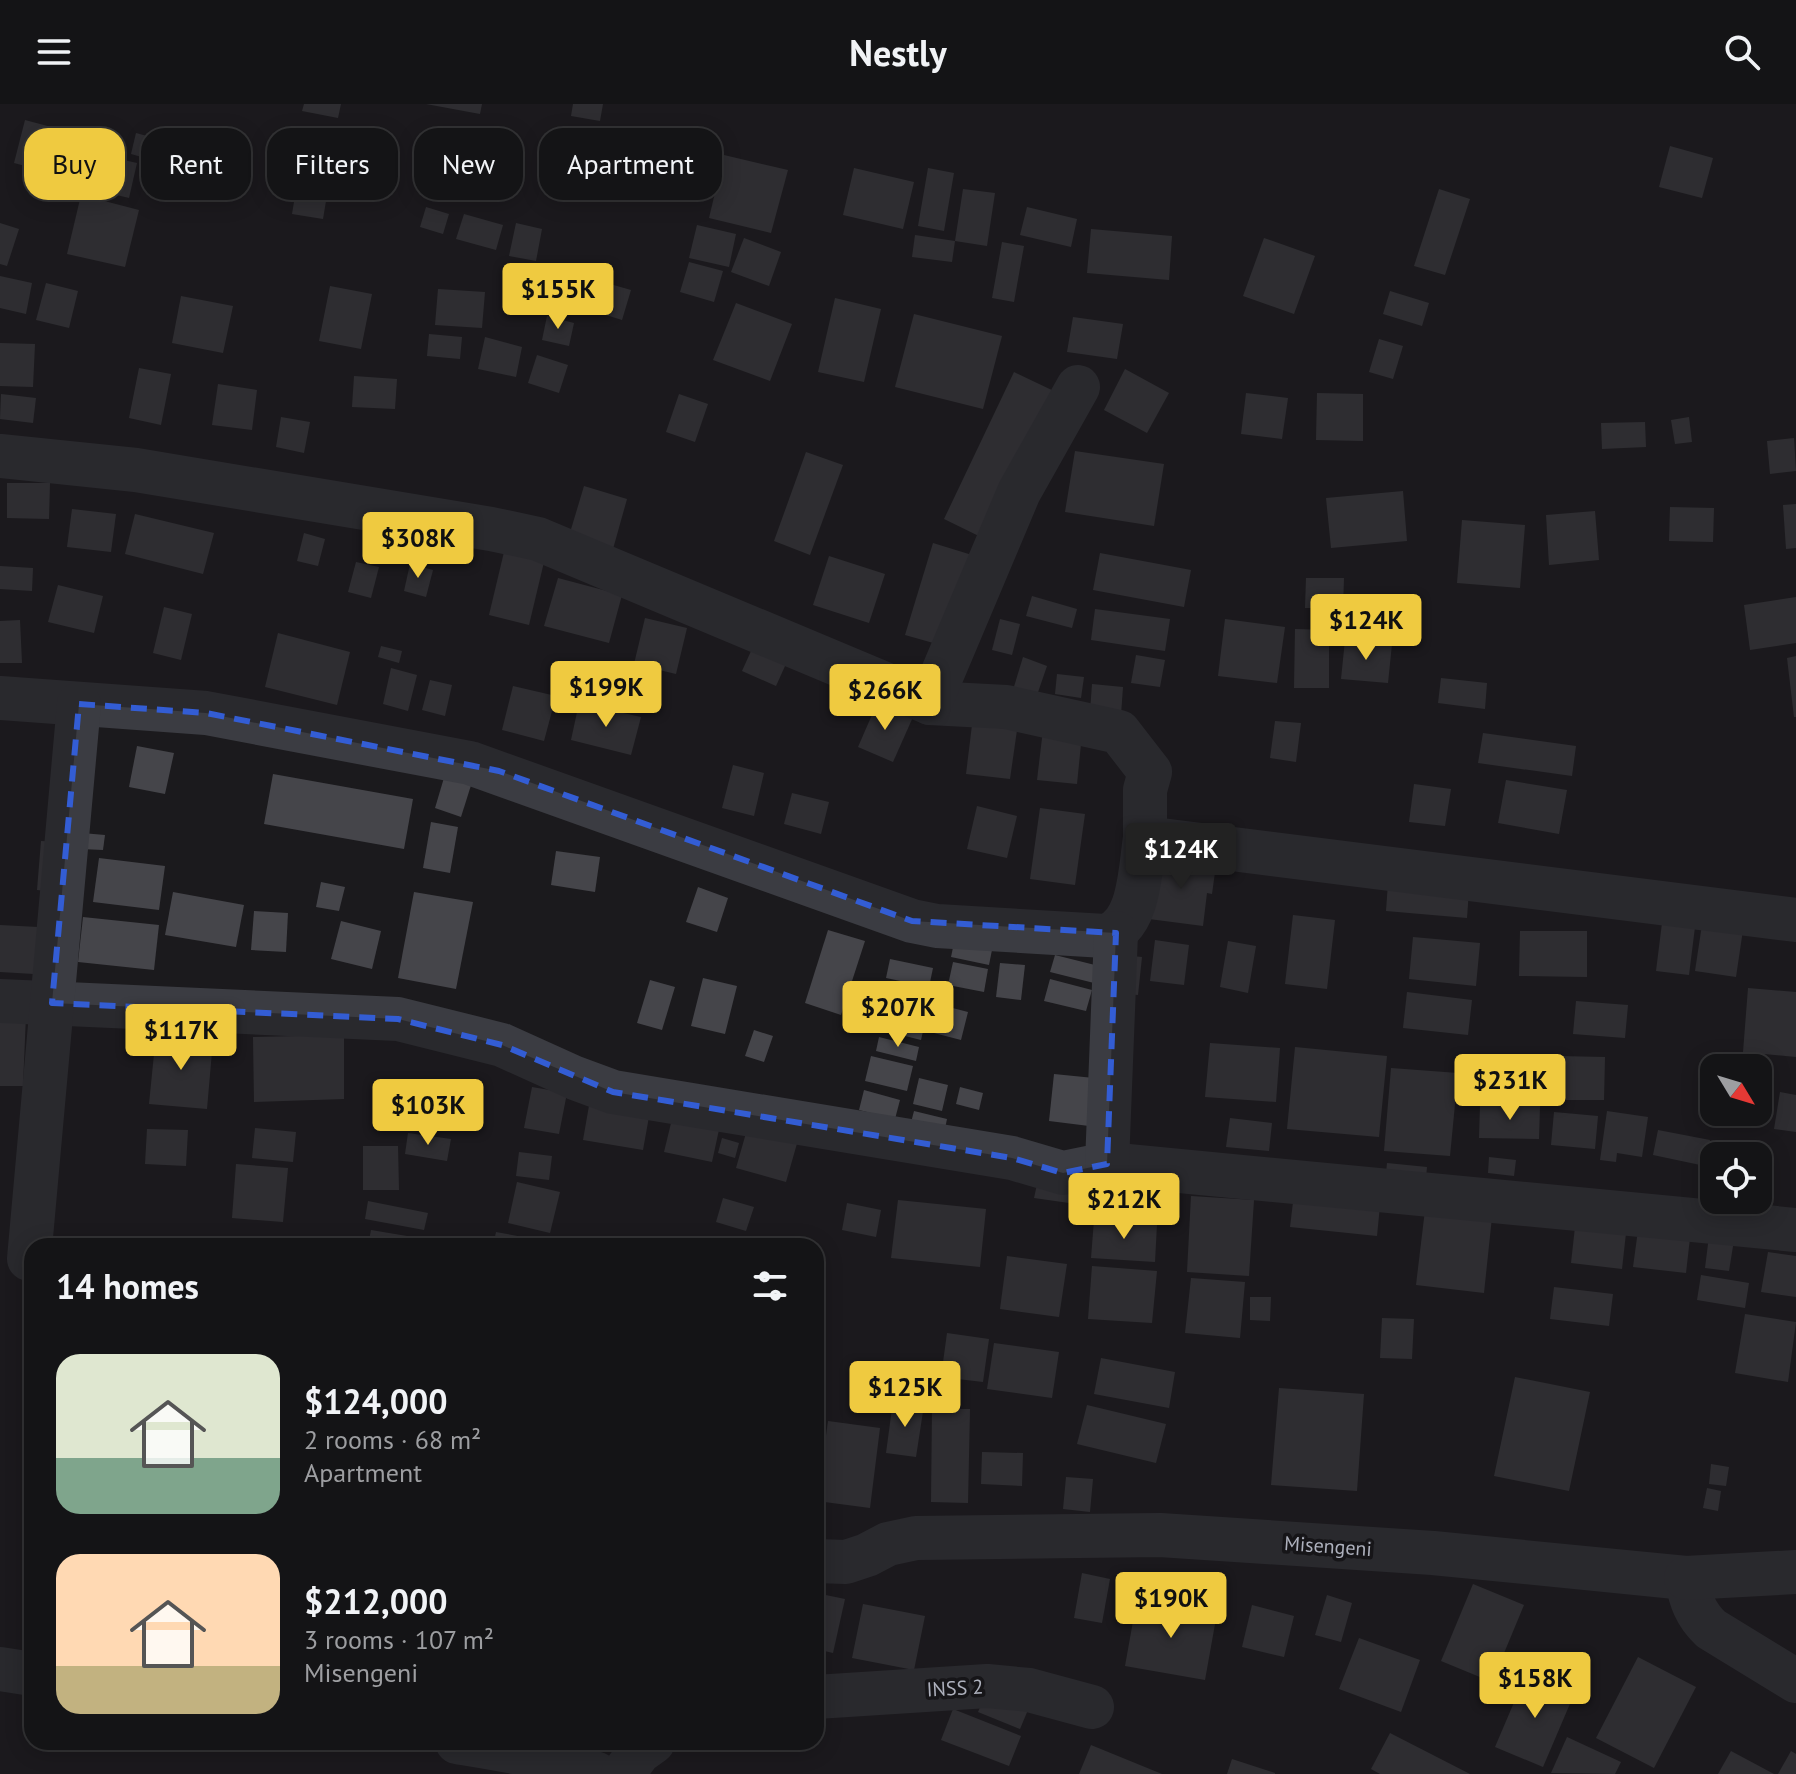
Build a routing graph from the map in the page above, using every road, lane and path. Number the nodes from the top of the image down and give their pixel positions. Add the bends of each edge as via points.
1 (1078, 387) dead end
2 (0, 456) edge
3 (0, 698) edge
4 (930, 703) junction
5 (79, 704) junction
6 (1145, 838) junction
7 (1796, 920) edge
8 (1116, 933) junction
9 (0, 1001) edge
10 (52, 1003) junction
11 (1107, 1164) junction
12 (1796, 1230) edge
13 (20, 1259) edge
14 (824, 1561) edge
15 (1796, 1572) edge
16 (1686, 1578) junction
17 (0, 1669) edge
18 (24, 1673) edge
19 (1796, 1681) edge
20 (824, 1696) edge
21 (1092, 1707) dead end
22 (510, 1750) edge
23 (642, 1750) edge
24 (597, 1774) edge
25 (623, 1774) edge

1 - 4 street via 1019,492
2 - 4 street via 151,472 538,539
3 - 5 street
4 - 6 street via 1006,707 1119,732 1150,772
5 - 8 street via 206,713 470,763 912,921
5 - 10 street
6 - 7 street
6 - 8 street via 1131,916
8 - 11 street
9 - 10 street
10 - 11 street via 398,1019 502,1045 613,1092 1012,1158 1063,1173
10 - 13 street
11 - 12 street
14 - 16 street, Misengeni via 846,1562 916,1538 1160,1535 1433,1553
15 - 16 street, Misengeni
16 - 19 street via 1700,1619
17 - 18 street
20 - 21 street, INSS 2 via 987,1686 1029,1690
22 - 24 street
23 - 25 street

